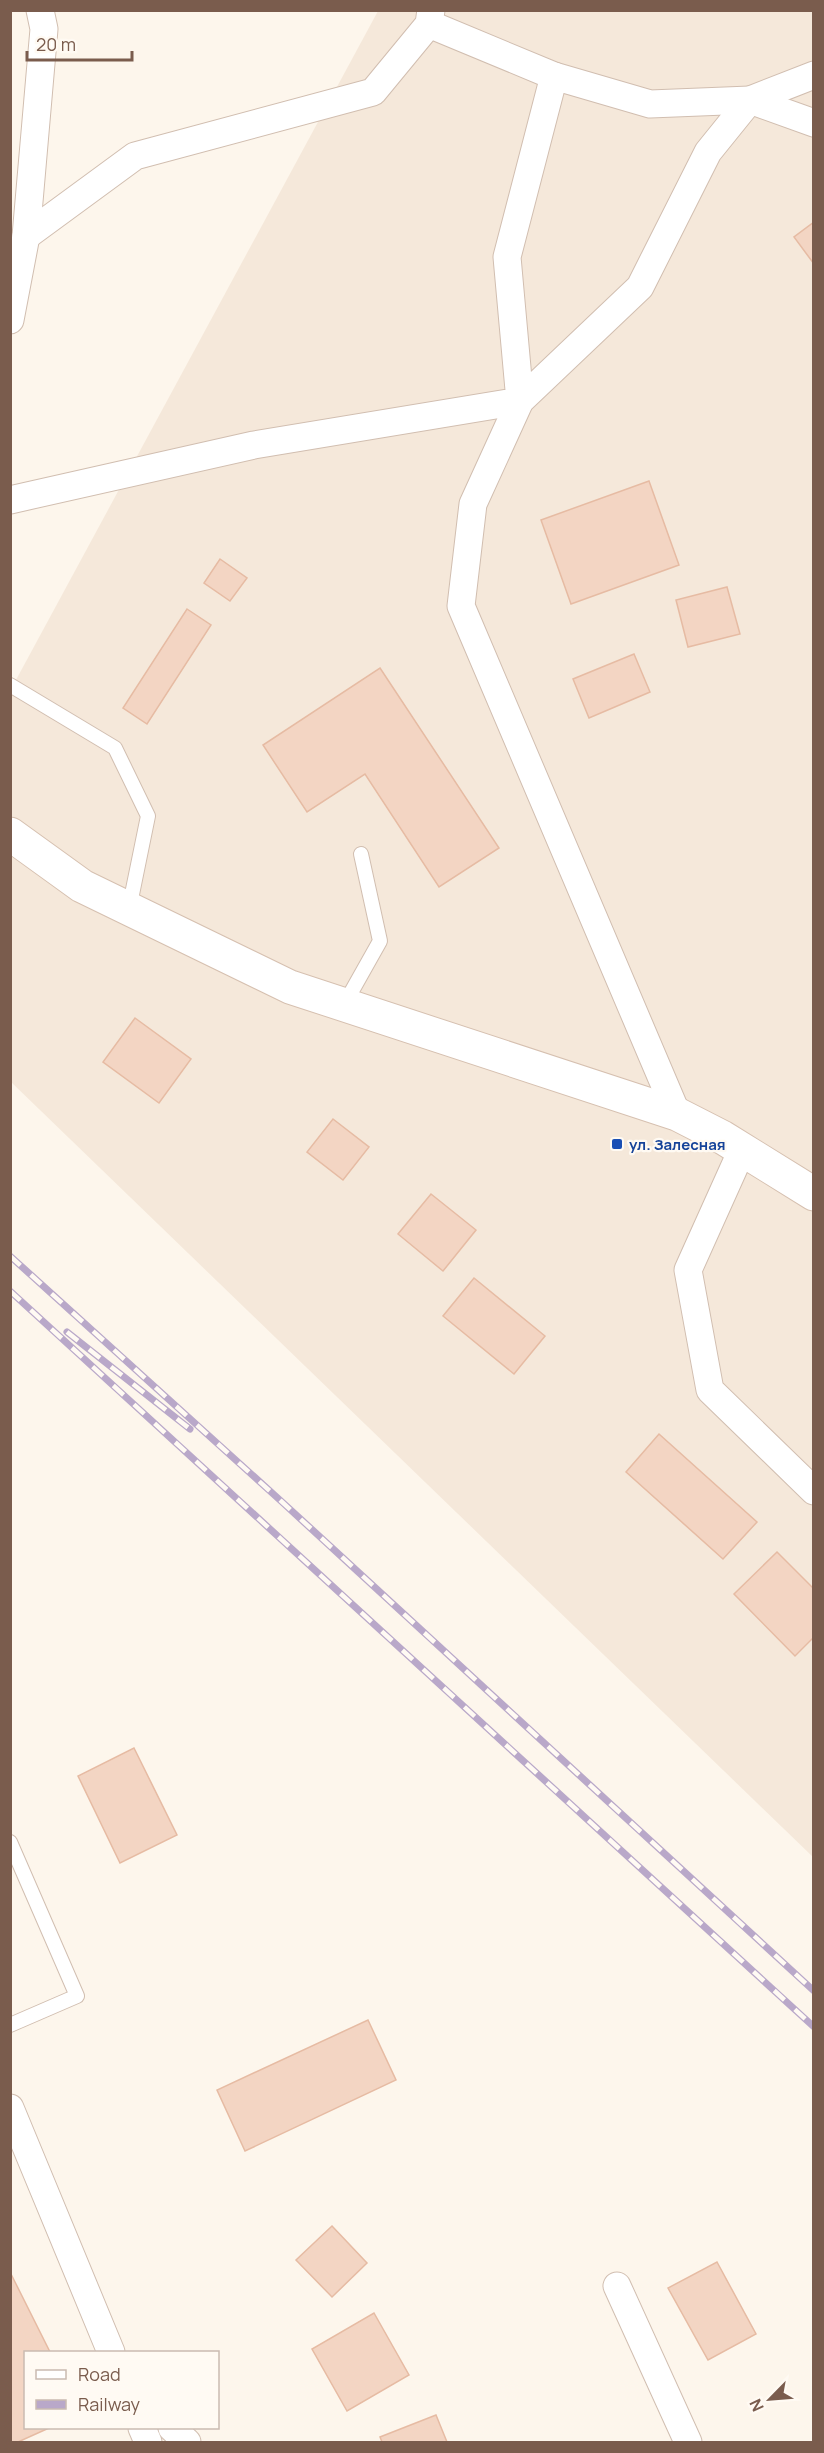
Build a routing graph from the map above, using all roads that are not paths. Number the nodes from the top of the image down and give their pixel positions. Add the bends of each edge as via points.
1 (40, 10) edge
2 (430, 17) edge
3 (813, 75) edge
4 (554, 76) junction
5 (750, 100) junction
6 (813, 123) edge
7 (18, 242) edge
8 (10, 321) edge
9 (520, 401) junction
10 (10, 500) edge
11 (10, 685) edge
12 (10, 834) edge
13 (361, 854) dead end
14 (129, 909) junction
15 (344, 1005) junction
16 (677, 1114) junction
17 (742, 1150) junction
18 (813, 1194) edge
19 (813, 1491) edge
20 (10, 1842) edge
21 (10, 2025) edge
22 (10, 2108) edge
23 (617, 2286) dead end
24 (111, 2351) edge
25 (174, 2429) edge
26 (187, 2442) edge
27 (688, 2442) edge

1 - 7 street via 44,29
2 - 4 street
2 - 7 street via 373,92 135,156
3 - 5 street
4 - 5 street via 650,104
4 - 9 street via 507,258
5 - 6 street
5 - 9 street via 708,152 640,287
7 - 8 street
9 - 10 street via 254,445
9 - 16 street via 473,504 461,606
11 - 14 lane via 115,748 148,816
12 - 14 main road via 82,886
13 - 15 lane via 380,941
14 - 15 main road via 290,987
15 - 16 main road
16 - 17 main road
17 - 18 main road
17 - 19 street via 688,1270 710,1390
20 - 21 lane via 77,1996
22 - 24 street
23 - 27 street
25 - 26 street

